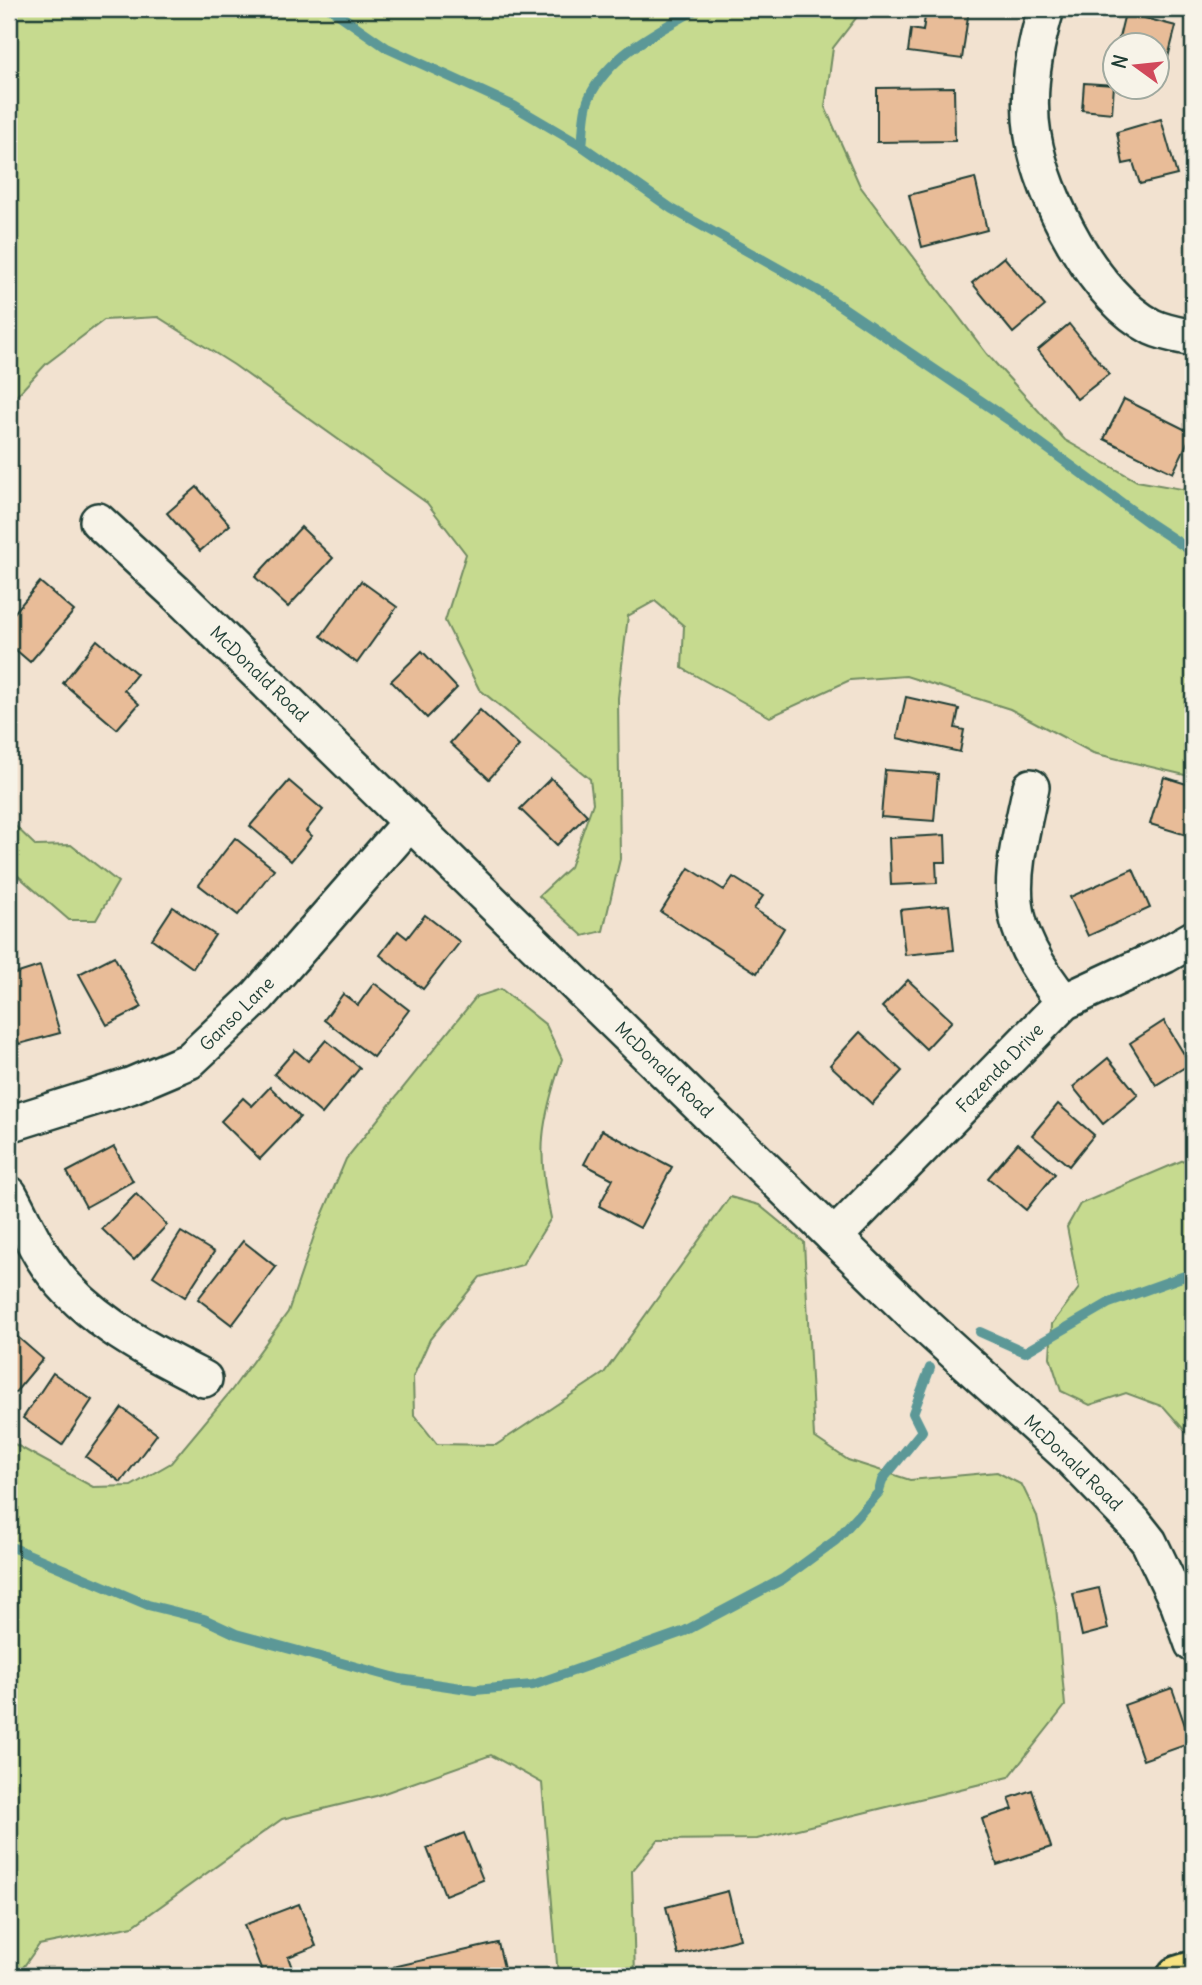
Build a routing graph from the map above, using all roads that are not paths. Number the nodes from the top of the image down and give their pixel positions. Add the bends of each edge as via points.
1 (1046, 9) edge
2 (1193, 338) edge
3 (98, 521) dead end
4 (1031, 787) dead end
5 (410, 822) junction
6 (1193, 939) edge
7 (1064, 1002) junction
8 (9, 1124) edge
9 (9, 1194) edge
10 (834, 1237) junction
11 (204, 1379) dead end
12 (1193, 1644) edge
13 (1193, 1971) edge
14 (1177, 1976) edge

1 - 2 street via 1037,37 1030,103 1036,150 1061,222 1087,263 1129,312 1152,327
3 - 5 street, McDonald Road
4 - 7 street via 1017,850 1013,903 1029,951
5 - 8 street, Ganso Lane via 258,996 188,1061 130,1086
5 - 10 street, McDonald Road
6 - 7 street, Fazenda Drive
7 - 10 street, Fazenda Drive
9 - 11 street via 42,1257 71,1294 128,1339
10 - 12 street, McDonald Road via 1070,1457 1134,1523 1149,1542
13 - 14 main road

